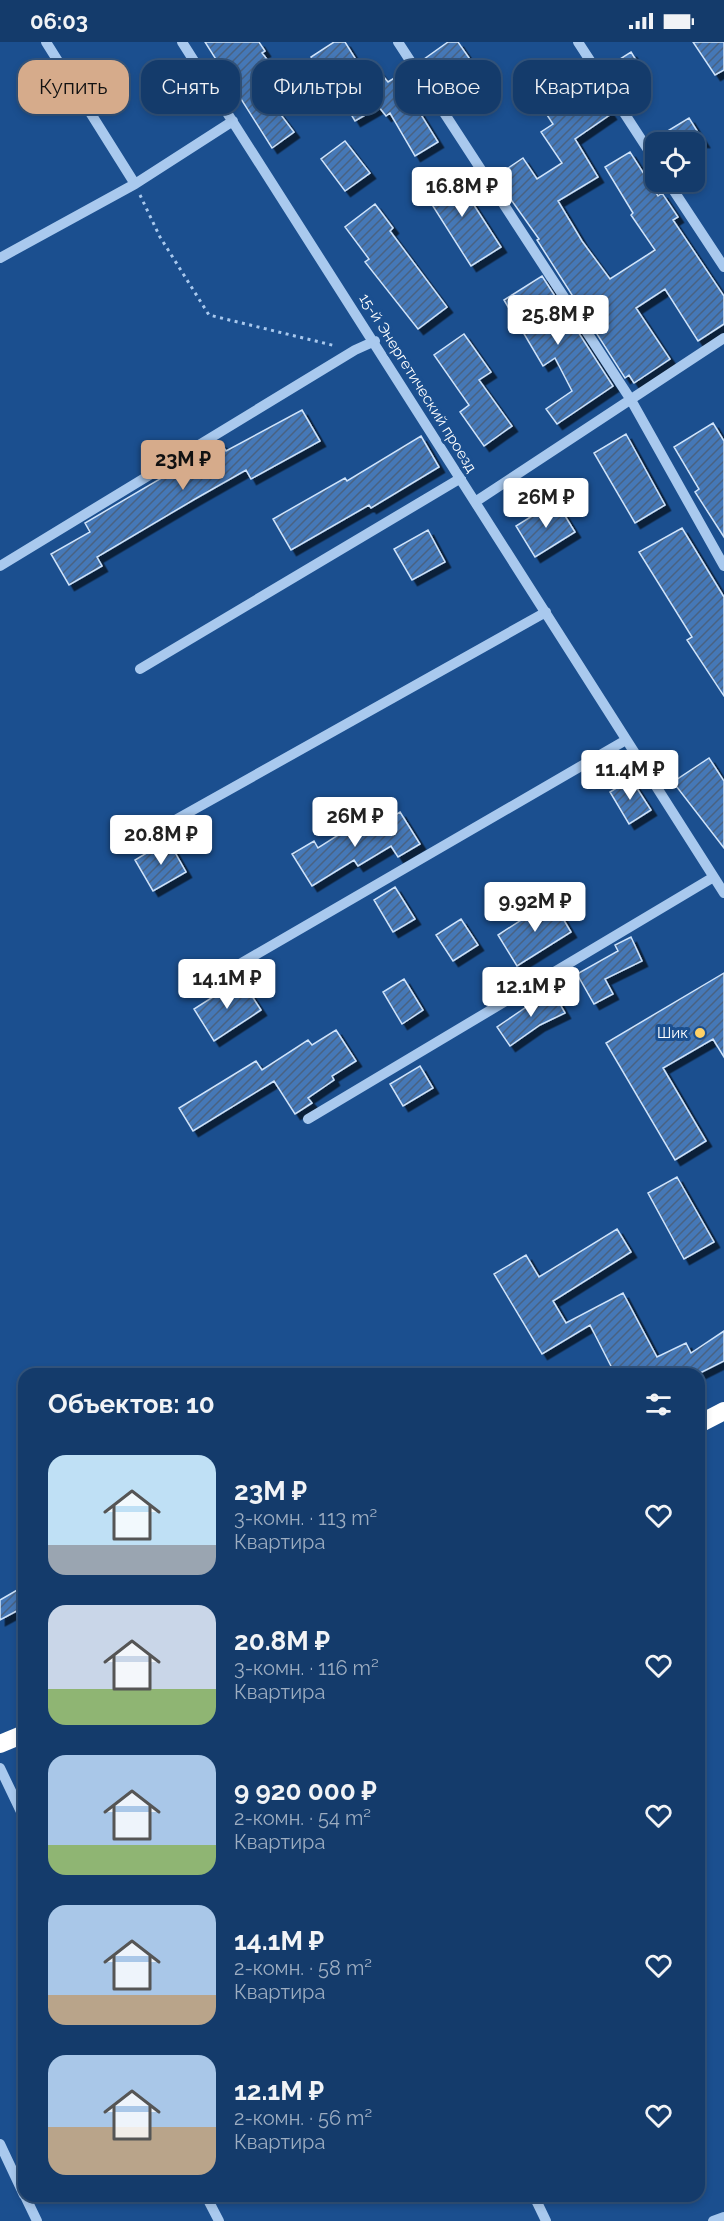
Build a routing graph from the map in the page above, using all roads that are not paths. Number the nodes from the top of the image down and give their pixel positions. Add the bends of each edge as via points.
1 (46, 42) edge
2 (182, 42) edge
3 (398, 42) edge
4 (578, 42) edge
5 (233, 121) junction
6 (645, 145) edge
7 (135, 184) junction
8 (675, 192) edge
9 (0, 258) edge
10 (724, 267) edge
11 (724, 338) edge
12 (375, 341) junction
13 (631, 400) junction
14 (461, 478) junction
15 (475, 502) junction
16 (0, 566) edge
17 (724, 566) edge
18 (546, 612) junction
19 (140, 669) dead end
20 (626, 740) junction
21 (127, 847) dead end
22 (712, 878) junction
23 (724, 892) edge
24 (195, 990) dead end
25 (308, 1119) dead end
26 (724, 1411) edge
27 (705, 1421) edge
28 (18, 1736) edge
29 (0, 1744) edge
30 (0, 1768) edge
31 (18, 1806) edge
32 (0, 2144) edge
33 (18, 2182) edge
34 (27, 2202) edge
35 (210, 2202) edge
36 (537, 2202) edge
37 (724, 2217) edge
38 (36, 2221) edge
39 (219, 2221) edge
40 (546, 2221) edge
41 (713, 2221) edge

1 - 7 street
2 - 5 street, 15-й Энергетический проезд
3 - 13 street
4 - 6 street
5 - 7 street
5 - 12 street, 15-й Энергетический проезд
7 - 9 street
8 - 10 street
11 - 13 street
12 - 14 street, 15-й Энергетический проезд
12 - 16 street
13 - 15 street
13 - 17 street
14 - 15 street, 15-й Энергетический проезд
14 - 19 street
15 - 18 street, 15-й Энергетический проезд
18 - 20 street, 15-й Энергетический проезд
18 - 21 street
20 - 22 street, 15-й Энергетический проезд
20 - 24 street
22 - 23 street, 15-й Энергетический проезд
22 - 25 street
26 - 27 highway
28 - 29 highway
30 - 31 street
32 - 33 street
34 - 38 street
35 - 39 street
36 - 40 street
37 - 41 street

